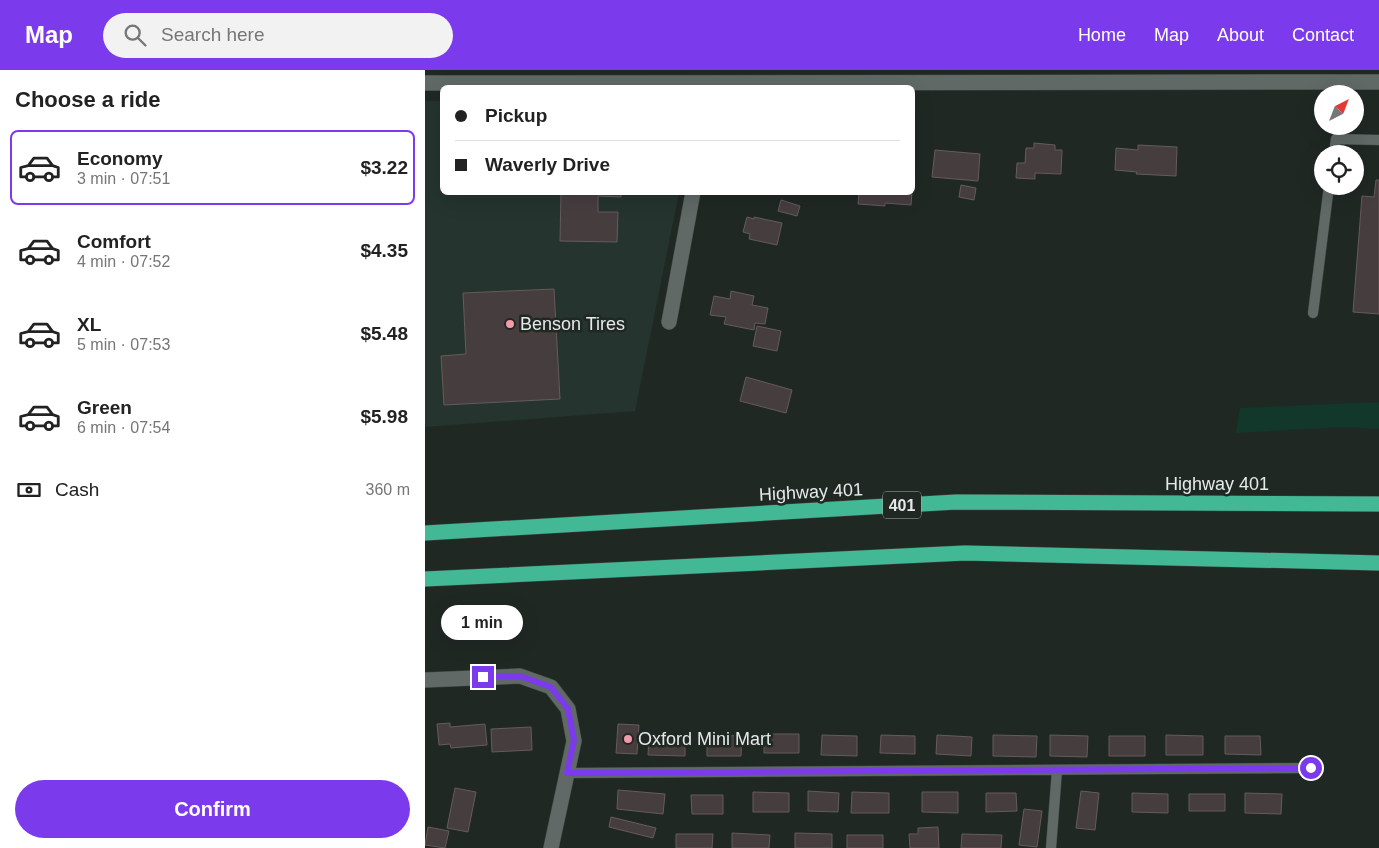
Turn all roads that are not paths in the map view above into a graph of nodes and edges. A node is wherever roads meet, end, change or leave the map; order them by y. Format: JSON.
{"nodes":[{"id":1,"x":714,"y":80,"type":"edge"},
{"id":2,"x":1379,"y":82,"type":"edge"},
{"id":3,"x":425,"y":83,"type":"edge"},
{"id":4,"x":599,"y":85,"type":"edge"},
{"id":5,"x":661,"y":85,"type":"edge"},
{"id":6,"x":1379,"y":140,"type":"edge"},
{"id":7,"x":1335,"y":145,"type":"edge"},
{"id":8,"x":692,"y":195,"type":"edge"},
{"id":9,"x":1328,"y":195,"type":"edge"},
{"id":10,"x":1313,"y":313,"type":"dead end"},
{"id":11,"x":669,"y":322,"type":"dead end"},
{"id":12,"x":1379,"y":504,"type":"edge"},
{"id":13,"x":425,"y":533,"type":"edge"},
{"id":14,"x":1379,"y":563,"type":"edge"},
{"id":15,"x":425,"y":579,"type":"edge"},
{"id":16,"x":425,"y":680,"type":"edge"},
{"id":17,"x":1311,"y":768,"type":"dead end"},
{"id":18,"x":1057,"y":770,"type":"junction"},
{"id":19,"x":567,"y":773,"type":"junction"},
{"id":20,"x":551,"y":848,"type":"edge"},
{"id":21,"x":1051,"y":848,"type":"edge"}],
"edges":[{"from":1,"to":2,"type":"street"},
{"from":1,"to":5,"type":"street"},
{"from":3,"to":4,"type":"street"},
{"from":4,"to":5,"type":"street"},
{"from":6,"to":7,"type":"lane"},
{"from":8,"to":11,"type":"street"},
{"from":9,"to":10,"type":"lane"},
{"from":12,"to":13,"type":"highway","name":"Highway 401","number":"401"},
{"from":14,"to":15,"type":"highway"},
{"from":16,"to":19,"type":"street"},
{"from":17,"to":18,"type":"lane"},
{"from":18,"to":19,"type":"lane"},
{"from":18,"to":21,"type":"lane"},
{"from":19,"to":20,"type":"street"}]}
